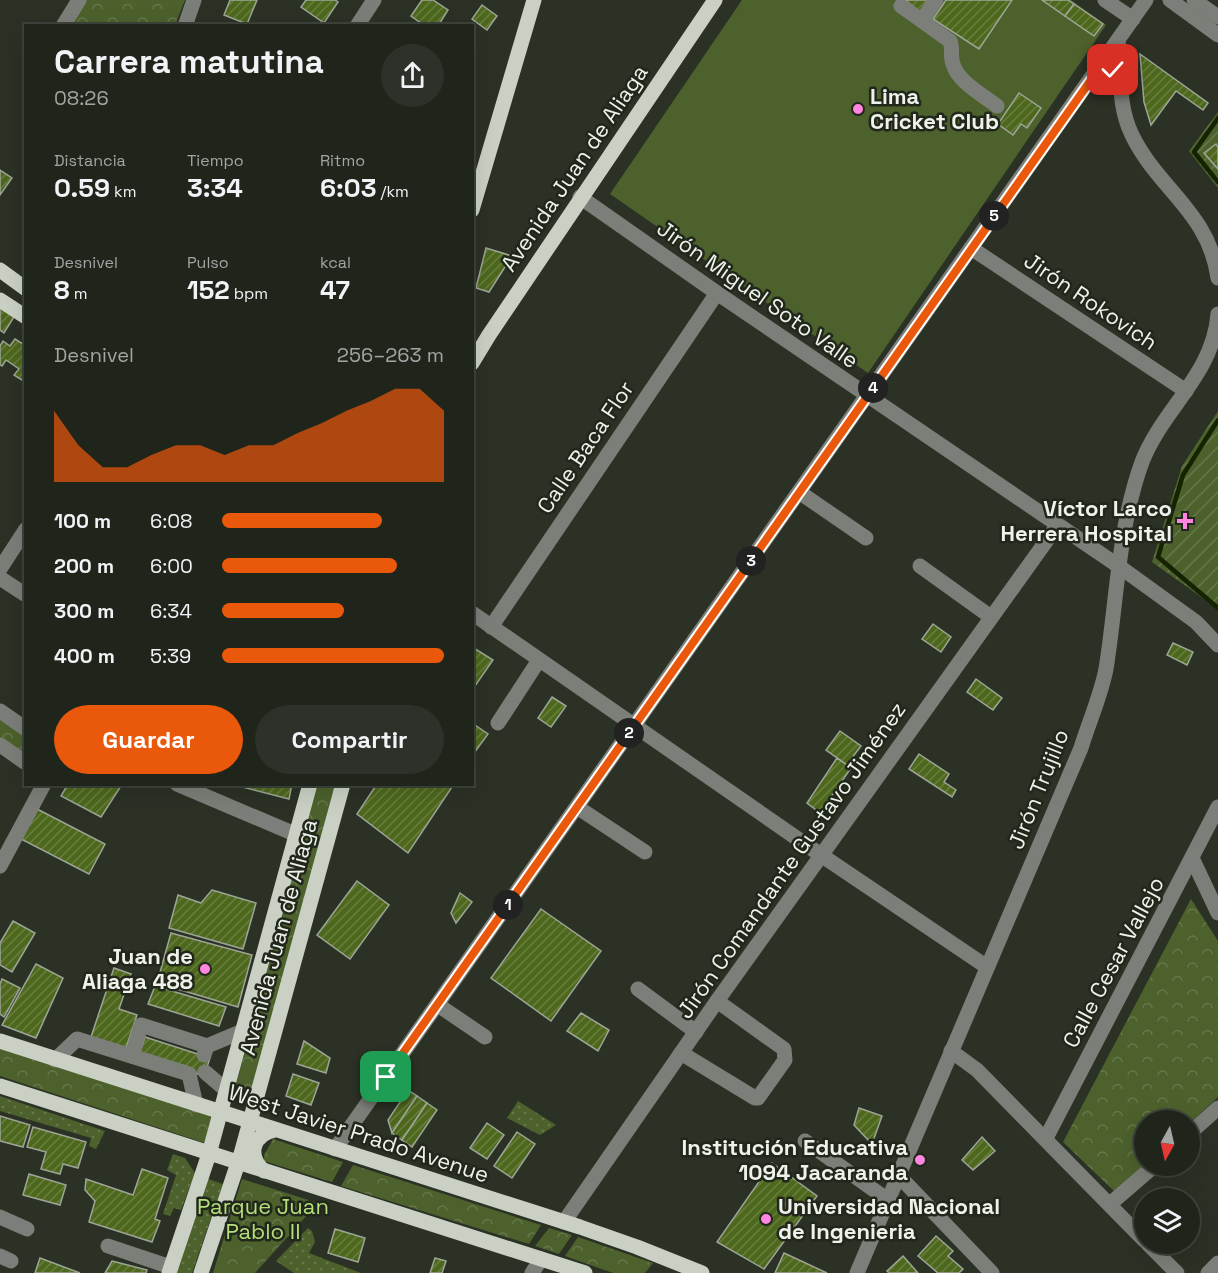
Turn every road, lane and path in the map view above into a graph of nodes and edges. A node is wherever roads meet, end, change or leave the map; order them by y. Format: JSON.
{"nodes":[{"id":1,"x":79,"y":0,"type":"edge"},
{"id":2,"x":194,"y":0,"type":"edge"},
{"id":3,"x":374,"y":0,"type":"edge"},
{"id":4,"x":534,"y":0,"type":"edge"},
{"id":5,"x":716,"y":0,"type":"edge"},
{"id":6,"x":936,"y":0,"type":"edge"},
{"id":7,"x":1105,"y":0,"type":"edge"},
{"id":8,"x":1146,"y":0,"type":"edge"},
{"id":9,"x":1170,"y":0,"type":"edge"},
{"id":10,"x":1194,"y":0,"type":"edge"},
{"id":11,"x":902,"y":6,"type":"dead end"},
{"id":12,"x":1218,"y":17,"type":"edge"},
{"id":13,"x":1133,"y":19,"type":"junction"},
{"id":14,"x":922,"y":20,"type":"junction"},
{"id":15,"x":64,"y":24,"type":"edge"},
{"id":16,"x":186,"y":24,"type":"edge"},
{"id":17,"x":358,"y":24,"type":"edge"},
{"id":18,"x":1218,"y":35,"type":"edge"},
{"id":19,"x":1118,"y":41,"type":"junction"},
{"id":20,"x":1098,"y":70,"type":"junction"},
{"id":21,"x":1119,"y":78,"type":"junction"},
{"id":22,"x":997,"y":106,"type":"dead end"},
{"id":23,"x":580,"y":197,"type":"junction"},
{"id":24,"x":474,"y":203,"type":"edge"},
{"id":25,"x":972,"y":248,"type":"junction"},
{"id":26,"x":0,"y":270,"type":"edge"},
{"id":27,"x":1218,"y":278,"type":"edge"},
{"id":28,"x":24,"y":287,"type":"edge"},
{"id":29,"x":717,"y":293,"type":"junction"},
{"id":30,"x":0,"y":300,"type":"edge"},
{"id":31,"x":1218,"y":314,"type":"edge"},
{"id":32,"x":24,"y":316,"type":"edge"},
{"id":33,"x":489,"y":334,"type":"junction"},
{"id":34,"x":474,"y":339,"type":"edge"},
{"id":35,"x":474,"y":360,"type":"edge"},
{"id":36,"x":1186,"y":391,"type":"junction"},
{"id":37,"x":867,"y":396,"type":"junction"},
{"id":38,"x":799,"y":492,"type":"junction"},
{"id":39,"x":1057,"y":526,"type":"junction"},
{"id":40,"x":24,"y":532,"type":"edge"},
{"id":41,"x":866,"y":538,"type":"dead end"},
{"id":42,"x":920,"y":566,"type":"dead end"},
{"id":43,"x":1120,"y":567,"type":"junction"},
{"id":44,"x":0,"y":569,"type":"edge"},
{"id":45,"x":0,"y":578,"type":"edge"},
{"id":46,"x":24,"y":595,"type":"edge"},
{"id":47,"x":474,"y":614,"type":"edge"},
{"id":48,"x":991,"y":617,"type":"junction"},
{"id":49,"x":491,"y":627,"type":"junction"},
{"id":50,"x":1218,"y":645,"type":"edge"},
{"id":51,"x":539,"y":660,"type":"junction"},
{"id":52,"x":0,"y":711,"type":"edge"},
{"id":53,"x":498,"y":723,"type":"dead end"},
{"id":54,"x":634,"y":726,"type":"junction"},
{"id":55,"x":24,"y":728,"type":"edge"},
{"id":56,"x":0,"y":745,"type":"edge"},
{"id":57,"x":24,"y":762,"type":"edge"},
{"id":58,"x":43,"y":786,"type":"edge"},
{"id":59,"x":182,"y":786,"type":"edge"},
{"id":60,"x":309,"y":786,"type":"edge"},
{"id":61,"x":343,"y":786,"type":"edge"},
{"id":62,"x":577,"y":807,"type":"junction"},
{"id":63,"x":1218,"y":807,"type":"edge"},
{"id":64,"x":297,"y":835,"type":"junction"},
{"id":65,"x":645,"y":852,"type":"dead end"},
{"id":66,"x":821,"y":855,"type":"junction"},
{"id":67,"x":1192,"y":858,"type":"junction"},
{"id":68,"x":0,"y":866,"type":"edge"},
{"id":69,"x":1218,"y":913,"type":"edge"},
{"id":70,"x":987,"y":967,"type":"junction"},
{"id":71,"x":638,"y":990,"type":"dead end"},
{"id":72,"x":717,"y":1001,"type":"junction"},
{"id":73,"x":438,"y":1005,"type":"junction"},
{"id":74,"x":243,"y":1031,"type":"junction"},
{"id":75,"x":696,"y":1032,"type":"junction"},
{"id":76,"x":485,"y":1037,"type":"dead end"},
{"id":77,"x":0,"y":1041,"type":"edge"},
{"id":78,"x":951,"y":1051,"type":"junction"},
{"id":79,"x":681,"y":1053,"type":"junction"},
{"id":80,"x":132,"y":1056,"type":"junction"},
{"id":81,"x":55,"y":1060,"type":"junction"},
{"id":82,"x":196,"y":1073,"type":"junction"},
{"id":83,"x":0,"y":1086,"type":"edge"},
{"id":84,"x":226,"y":1090,"type":"junction"},
{"id":85,"x":196,"y":1105,"type":"junction"},
{"id":86,"x":1218,"y":1108,"type":"edge"},
{"id":87,"x":220,"y":1113,"type":"junction"},
{"id":88,"x":250,"y":1122,"type":"junction"},
{"id":89,"x":1200,"y":1124,"type":"edge"},
{"id":90,"x":275,"y":1130,"type":"junction"},
{"id":91,"x":1046,"y":1138,"type":"junction"},
{"id":92,"x":805,"y":1141,"type":"dead end"},
{"id":93,"x":335,"y":1149,"type":"junction"},
{"id":94,"x":209,"y":1154,"type":"junction"},
{"id":95,"x":238,"y":1163,"type":"junction"},
{"id":96,"x":264,"y":1172,"type":"junction"},
{"id":97,"x":898,"y":1175,"type":"junction"},
{"id":98,"x":1142,"y":1176,"type":"edge"},
{"id":99,"x":888,"y":1200,"type":"junction"},
{"id":100,"x":1110,"y":1204,"type":"junction"},
{"id":101,"x":0,"y":1217,"type":"edge"},
{"id":102,"x":564,"y":1222,"type":"junction"},
{"id":103,"x":27,"y":1229,"type":"dead end"},
{"id":104,"x":1134,"y":1229,"type":"edge"},
{"id":105,"x":108,"y":1246,"type":"dead end"},
{"id":106,"x":1158,"y":1254,"type":"edge"},
{"id":107,"x":541,"y":1259,"type":"junction"},
{"id":108,"x":1218,"y":1263,"type":"edge"},
{"id":109,"x":170,"y":1270,"type":"edge"},
{"id":110,"x":201,"y":1273,"type":"edge"},
{"id":111,"x":532,"y":1273,"type":"edge"},
{"id":112,"x":585,"y":1273,"type":"edge"},
{"id":113,"x":702,"y":1273,"type":"edge"},
{"id":114,"x":856,"y":1273,"type":"edge"},
{"id":115,"x":992,"y":1273,"type":"edge"},
{"id":116,"x":1177,"y":1273,"type":"edge"},
{"id":117,"x":1208,"y":1273,"type":"edge"}],
"edges":[{"from":1,"to":15,"type":"street"},
{"from":2,"to":16,"type":"street"},
{"from":3,"to":17,"type":"street"},
{"from":4,"to":24,"type":"main road"},
{"from":5,"to":23,"type":"main road","name":"Avenida Juan de Aliaga"},
{"from":6,"to":14,"type":"street"},
{"from":7,"to":13,"type":"street"},
{"from":8,"to":13,"type":"street"},
{"from":9,"to":18,"type":"street"},
{"from":10,"to":12,"type":"street"},
{"from":11,"to":14,"type":"street"},
{"from":13,"to":19,"type":"street"},
{"from":14,"to":22,"type":"street"},
{"from":19,"to":20,"type":"street"},
{"from":19,"to":21,"type":"street"},
{"from":20,"to":21,"type":"street"},
{"from":20,"to":25,"type":"street"},
{"from":21,"to":27,"type":"street"},
{"from":23,"to":29,"type":"street","name":"Jirón Miguel Soto Valle"},
{"from":23,"to":33,"type":"main road","name":"Avenida Juan de Aliaga"},
{"from":25,"to":36,"type":"street","name":"Jirón Rokovich"},
{"from":25,"to":37,"type":"street"},
{"from":26,"to":28,"type":"main road"},
{"from":29,"to":37,"type":"street","name":"Jirón Miguel Soto Valle"},
{"from":29,"to":49,"type":"street","name":"Calle Baca Flor"},
{"from":30,"to":32,"type":"main road"},
{"from":31,"to":36,"type":"street","name":"Jirón Trujillo"},
{"from":33,"to":34,"type":"main road"},
{"from":33,"to":35,"type":"main road","name":"Avenida Juan de Aliaga"},
{"from":36,"to":43,"type":"street","name":"Jirón Trujillo"},
{"from":37,"to":38,"type":"street"},
{"from":37,"to":39,"type":"street","name":"Jirón Miguel Soto Valle"},
{"from":38,"to":41,"type":"street"},
{"from":38,"to":54,"type":"street"},
{"from":39,"to":43,"type":"street","name":"Jirón Miguel Soto Valle"},
{"from":39,"to":48,"type":"street","name":"Jirón Comandante Gustavo Jiménez"},
{"from":40,"to":44,"type":"street"},
{"from":42,"to":48,"type":"street"},
{"from":43,"to":50,"type":"street","name":"Jirón Miguel Soto Valle"},
{"from":43,"to":70,"type":"street","name":"Jirón Trujillo"},
{"from":45,"to":46,"type":"street"},
{"from":47,"to":49,"type":"street"},
{"from":48,"to":66,"type":"street","name":"Jirón Comandante Gustavo Jiménez"},
{"from":49,"to":51,"type":"street"},
{"from":51,"to":53,"type":"street"},
{"from":51,"to":54,"type":"street"},
{"from":52,"to":55,"type":"street"},
{"from":54,"to":62,"type":"street"},
{"from":54,"to":66,"type":"street"},
{"from":56,"to":57,"type":"street"},
{"from":58,"to":68,"type":"street"},
{"from":59,"to":64,"type":"street"},
{"from":60,"to":64,"type":"main road","name":"Avenida Juan de Aliaga"},
{"from":61,"to":88,"type":"main road","name":"Avenida Juan de Aliaga"},
{"from":62,"to":65,"type":"street"},
{"from":62,"to":73,"type":"street"},
{"from":63,"to":67,"type":"street","name":"Calle Cesar Vallejo"},
{"from":64,"to":74,"type":"main road","name":"Avenida Juan de Aliaga"},
{"from":66,"to":70,"type":"street"},
{"from":66,"to":72,"type":"street","name":"Jirón Comandante Gustavo Jiménez"},
{"from":67,"to":69,"type":"street"},
{"from":67,"to":91,"type":"street","name":"Calle Cesar Vallejo"},
{"from":70,"to":78,"type":"street","name":"Jirón Trujillo"},
{"from":71,"to":75,"type":"street"},
{"from":72,"to":75,"type":"street","name":"Jirón Comandante Gustavo Jiménez"},
{"from":72,"to":79,"type":"street"},
{"from":73,"to":76,"type":"street"},
{"from":73,"to":93,"type":"street"},
{"from":74,"to":80,"type":"street"},
{"from":74,"to":84,"type":"main road","name":"Avenida Juan de Aliaga"},
{"from":75,"to":79,"type":"street","name":"Jirón Comandante Gustavo Jiménez"},
{"from":77,"to":81,"type":"main road","name":"West Javier Prado Avenue"},
{"from":78,"to":91,"type":"street"},
{"from":78,"to":97,"type":"street","name":"Jirón Trujillo"},
{"from":79,"to":102,"type":"street","name":"Jirón Comandante Gustavo Jiménez"},
{"from":80,"to":81,"type":"street"},
{"from":80,"to":82,"type":"street"},
{"from":81,"to":85,"type":"main road","name":"West Javier Prado Avenue"},
{"from":82,"to":84,"type":"street"},
{"from":82,"to":85,"type":"street"},
{"from":83,"to":94,"type":"main road"},
{"from":84,"to":87,"type":"main road","name":"Avenida Juan de Aliaga"},
{"from":85,"to":87,"type":"main road","name":"West Javier Prado Avenue"},
{"from":86,"to":89,"type":"street"},
{"from":87,"to":88,"type":"main road","name":"West Javier Prado Avenue"},
{"from":87,"to":94,"type":"main road","name":"Avenida Juan de Aliaga"},
{"from":88,"to":90,"type":"main road","name":"West Javier Prado Avenue"},
{"from":88,"to":95,"type":"main road","name":"Avenida Juan de Aliaga"},
{"from":90,"to":93,"type":"main road","name":"West Javier Prado Avenue"},
{"from":90,"to":96,"type":"main road"},
{"from":91,"to":100,"type":"street"},
{"from":92,"to":99,"type":"street"},
{"from":93,"to":102,"type":"main road","name":"West Javier Prado Avenue"},
{"from":94,"to":95,"type":"main road"},
{"from":94,"to":109,"type":"main road","name":"Avenida Juan de Aliaga"},
{"from":95,"to":96,"type":"main road"},
{"from":95,"to":110,"type":"main road","name":"Avenida Juan de Aliaga"},
{"from":96,"to":107,"type":"main road"},
{"from":97,"to":99,"type":"street","name":"Jirón Trujillo"},
{"from":97,"to":115,"type":"street"},
{"from":98,"to":100,"type":"street"},
{"from":99,"to":114,"type":"street","name":"Jirón Trujillo"},
{"from":100,"to":104,"type":"street"},
{"from":101,"to":103,"type":"street"},
{"from":102,"to":113,"type":"main road","name":"West Javier Prado Avenue"},
{"from":105,"to":109,"type":"street"},
{"from":106,"to":116,"type":"street"},
{"from":107,"to":111,"type":"street"},
{"from":107,"to":112,"type":"main road"},
{"from":108,"to":117,"type":"street"}]}
